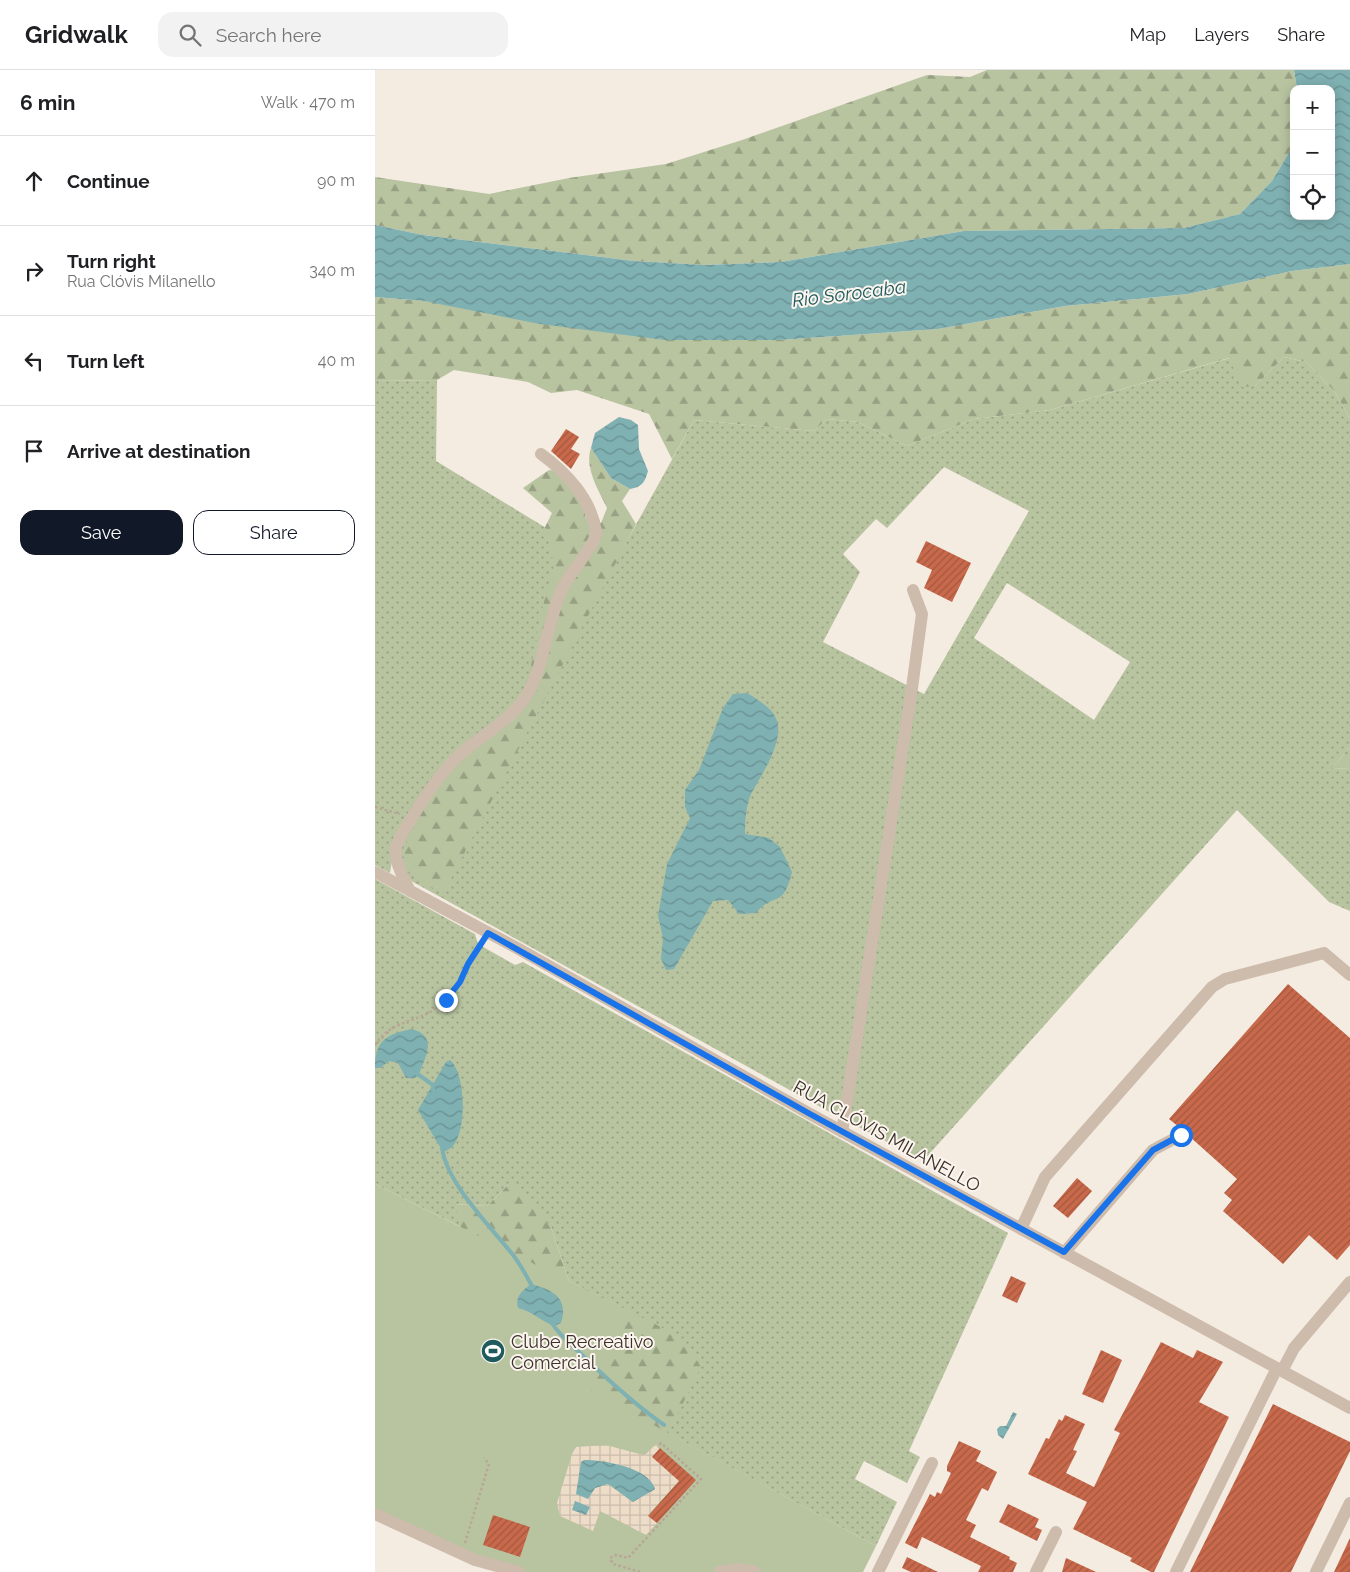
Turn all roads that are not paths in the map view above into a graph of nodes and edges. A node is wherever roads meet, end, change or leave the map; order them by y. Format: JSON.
{"nodes":[{"id":1,"x":541,"y":454,"type":"dead end"},
{"id":2,"x":913,"y":590,"type":"dead end"},
{"id":3,"x":375,"y":872,"type":"edge"},
{"id":4,"x":410,"y":891,"type":"junction"},
{"id":5,"x":1350,"y":975,"type":"edge"},
{"id":6,"x":842,"y":1132,"type":"junction"},
{"id":7,"x":1181,"y":1135,"type":"dead end"},
{"id":8,"x":1021,"y":1229,"type":"junction"},
{"id":9,"x":1064,"y":1252,"type":"junction"},
{"id":10,"x":1350,"y":1282,"type":"edge"},
{"id":11,"x":1279,"y":1370,"type":"junction"},
{"id":12,"x":1350,"y":1408,"type":"edge"},
{"id":13,"x":932,"y":1463,"type":"dead end"},
{"id":14,"x":1350,"y":1502,"type":"edge"},
{"id":15,"x":375,"y":1514,"type":"edge"},
{"id":16,"x":1056,"y":1532,"type":"dead end"},
{"id":17,"x":519,"y":1572,"type":"edge"},
{"id":18,"x":719,"y":1572,"type":"edge"},
{"id":19,"x":755,"y":1572,"type":"edge"},
{"id":20,"x":878,"y":1572,"type":"edge"},
{"id":21,"x":1036,"y":1572,"type":"edge"},
{"id":22,"x":1176,"y":1572,"type":"edge"},
{"id":23,"x":1316,"y":1572,"type":"edge"}],
"edges":[{"from":1,"to":4,"type":"street"},
{"from":2,"to":6,"type":"street"},
{"from":3,"to":4,"type":"street","name":"RUA CLÓVIS MILANELLO"},
{"from":4,"to":6,"type":"street","name":"RUA CLÓVIS MILANELLO"},
{"from":5,"to":8,"type":"street"},
{"from":6,"to":8,"type":"street","name":"RUA CLÓVIS MILANELLO"},
{"from":7,"to":9,"type":"street"},
{"from":8,"to":9,"type":"street","name":"RUA CLÓVIS MILANELLO"},
{"from":9,"to":11,"type":"street","name":"RUA CLÓVIS MILANELLO"},
{"from":10,"to":11,"type":"street"},
{"from":11,"to":12,"type":"street","name":"RUA CLÓVIS MILANELLO"},
{"from":11,"to":22,"type":"street"},
{"from":13,"to":20,"type":"street"},
{"from":14,"to":23,"type":"street"},
{"from":15,"to":17,"type":"street"},
{"from":16,"to":21,"type":"street"},
{"from":18,"to":19,"type":"street"}]}
